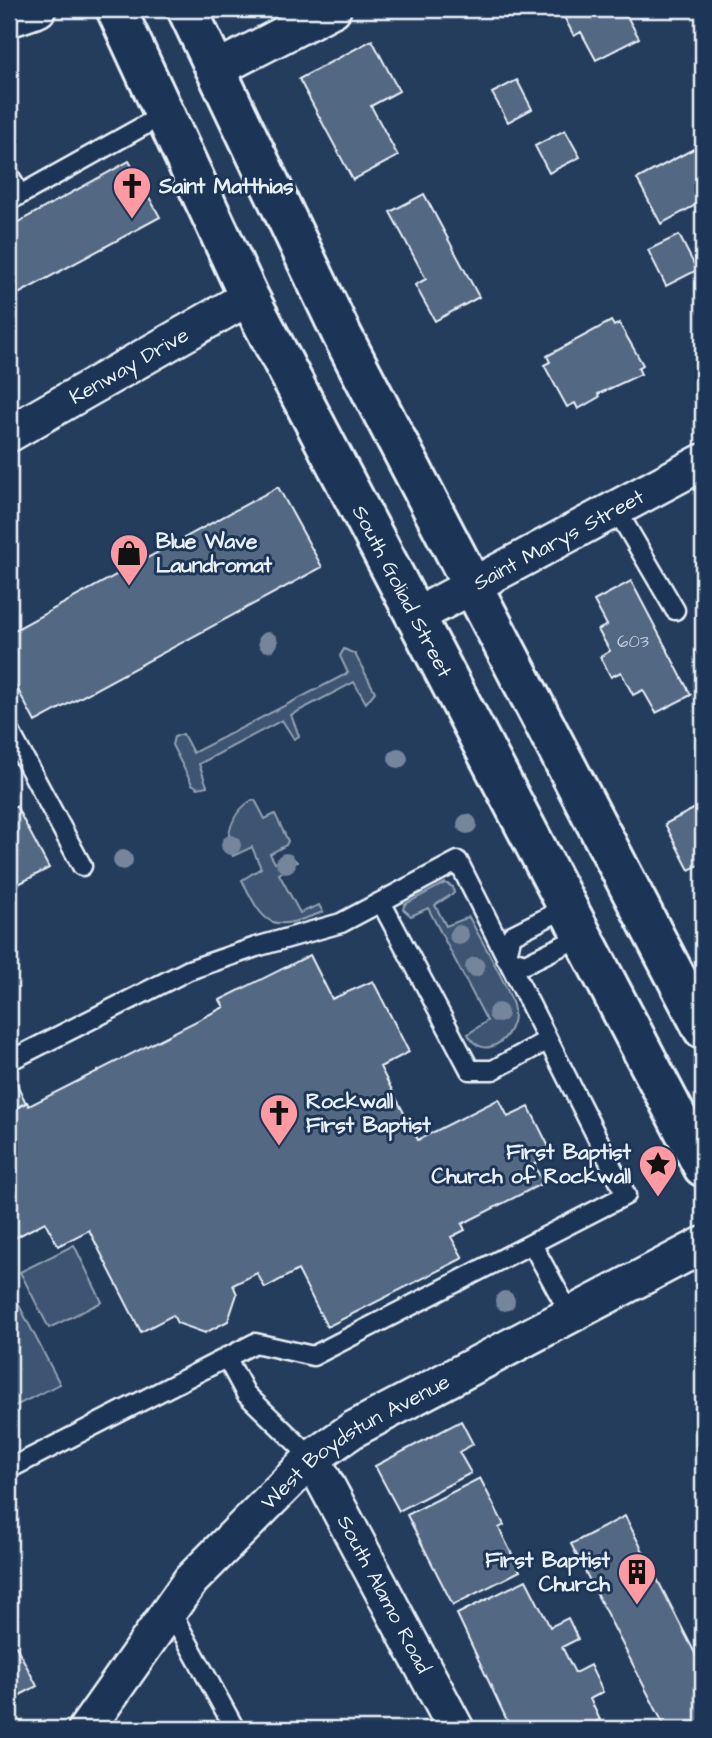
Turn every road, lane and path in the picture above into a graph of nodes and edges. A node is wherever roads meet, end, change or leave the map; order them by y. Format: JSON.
{"nodes":[{"id":1,"x":38,"y":9,"type":"edge"},
{"id":2,"x":116,"y":9,"type":"edge"},
{"id":3,"x":187,"y":9,"type":"edge"},
{"id":4,"x":333,"y":9,"type":"edge"},
{"id":5,"x":9,"y":19,"type":"edge"},
{"id":6,"x":215,"y":70,"type":"junction"},
{"id":7,"x":163,"y":115,"type":"junction"},
{"id":8,"x":9,"y":174,"type":"edge"},
{"id":9,"x":14,"y":198,"type":"edge"},
{"id":10,"x":249,"y":297,"type":"junction"},
{"id":11,"x":9,"y":433,"type":"edge"},
{"id":12,"x":703,"y":462,"type":"edge"},
{"id":13,"x":616,"y":509,"type":"junction"},
{"id":14,"x":472,"y":587,"type":"junction"},
{"id":15,"x":675,"y":610,"type":"dead end"},
{"id":16,"x":414,"y":617,"type":"junction"},
{"id":17,"x":9,"y":730,"type":"edge"},
{"id":18,"x":82,"y":866,"type":"dead end"},
{"id":19,"x":381,"y":902,"type":"junction"},
{"id":20,"x":574,"y":922,"type":"junction"},
{"id":21,"x":506,"y":958,"type":"junction"},
{"id":22,"x":703,"y":1030,"type":"edge"},
{"id":23,"x":548,"y":1040,"type":"junction"},
{"id":24,"x":9,"y":1060,"type":"edge"},
{"id":25,"x":703,"y":1167,"type":"edge"},
{"id":26,"x":532,"y":1244,"type":"junction"},
{"id":27,"x":703,"y":1245,"type":"edge"},
{"id":28,"x":570,"y":1314,"type":"junction"},
{"id":29,"x":226,"y":1357,"type":"junction"},
{"id":30,"x":312,"y":1458,"type":"junction"},
{"id":31,"x":9,"y":1469,"type":"edge"},
{"id":32,"x":170,"y":1610,"type":"junction"},
{"id":33,"x":86,"y":1729,"type":"edge"},
{"id":34,"x":235,"y":1729,"type":"edge"},
{"id":35,"x":456,"y":1729,"type":"edge"}],
"edges":[{"from":1,"to":5,"type":"street"},
{"from":2,"to":7,"type":"main road","name":"South Goliad Street"},
{"from":3,"to":6,"type":"main road"},
{"from":4,"to":6,"type":"street"},
{"from":6,"to":14,"type":"main road"},
{"from":7,"to":9,"type":"lane"},
{"from":7,"to":10,"type":"main road","name":"South Goliad Street"},
{"from":8,"to":9,"type":"lane"},
{"from":10,"to":11,"type":"street","name":"Kenway Drive"},
{"from":10,"to":16,"type":"main road","name":"South Goliad Street"},
{"from":12,"to":13,"type":"street","name":"Saint Marys Street"},
{"from":13,"to":14,"type":"street","name":"Saint Marys Street"},
{"from":13,"to":15,"type":"lane"},
{"from":14,"to":16,"type":"street","name":"Saint Marys Street"},
{"from":14,"to":22,"type":"main road"},
{"from":16,"to":20,"type":"main road","name":"South Goliad Street"},
{"from":17,"to":18,"type":"lane"},
{"from":19,"to":21,"type":"lane"},
{"from":19,"to":23,"type":"lane"},
{"from":19,"to":24,"type":"lane"},
{"from":20,"to":21,"type":"lane"},
{"from":20,"to":21,"type":"lane"},
{"from":20,"to":25,"type":"main road","name":"South Goliad Street"},
{"from":21,"to":23,"type":"lane"},
{"from":23,"to":26,"type":"lane"},
{"from":26,"to":28,"type":"lane"},
{"from":26,"to":29,"type":"lane"},
{"from":27,"to":28,"type":"street","name":"West Boydstun Avenue"},
{"from":28,"to":30,"type":"street","name":"West Boydstun Avenue"},
{"from":29,"to":30,"type":"lane"},
{"from":29,"to":31,"type":"lane"},
{"from":30,"to":32,"type":"street","name":"West Boydstun Avenue"},
{"from":30,"to":35,"type":"street","name":"South Alamo Road"},
{"from":32,"to":33,"type":"street","name":"West Boydstun Avenue"},
{"from":32,"to":34,"type":"lane"}]}
